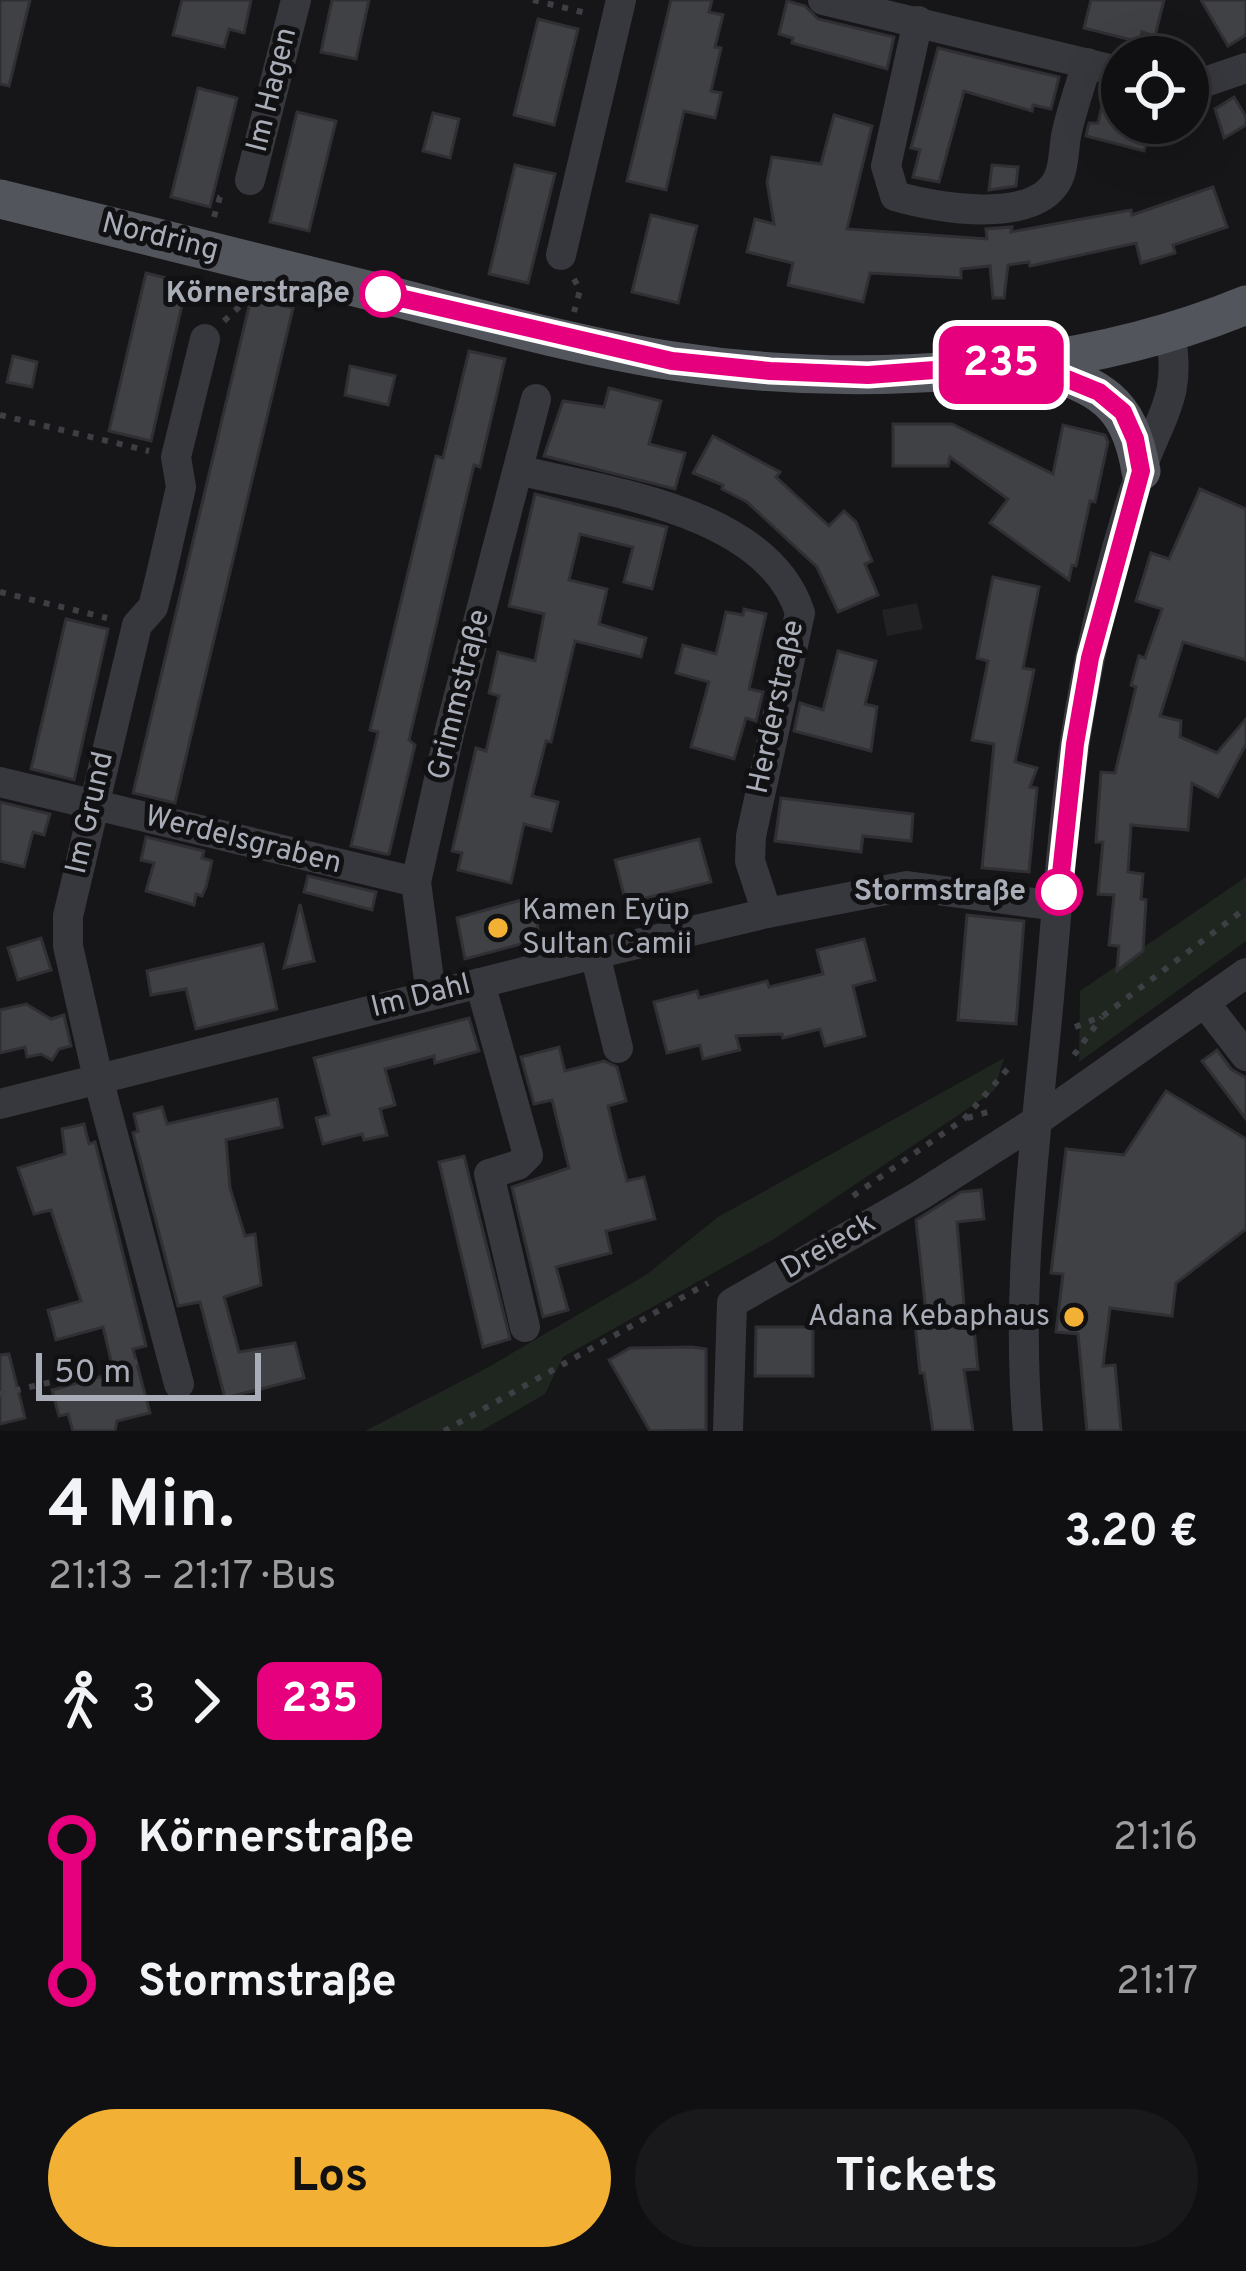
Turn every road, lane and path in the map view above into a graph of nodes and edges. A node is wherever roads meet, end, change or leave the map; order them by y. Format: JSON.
{"nodes":[{"id":1,"x":296,"y":0,"type":"edge"},
{"id":2,"x":533,"y":0,"type":"edge"},
{"id":3,"x":823,"y":0,"type":"edge"},
{"id":4,"x":619,"y":10,"type":"edge"},
{"id":5,"x":917,"y":21,"type":"junction"},
{"id":6,"x":1087,"y":63,"type":"junction"},
{"id":7,"x":1101,"y":67,"type":"edge"},
{"id":8,"x":1246,"y":68,"type":"edge"},
{"id":9,"x":1209,"y":81,"type":"edge"},
{"id":10,"x":250,"y":180,"type":"joint"},
{"id":11,"x":0,"y":199,"type":"edge"},
{"id":12,"x":206,"y":250,"type":"junction"},
{"id":13,"x":561,"y":255,"type":"joint"},
{"id":14,"x":251,"y":261,"type":"junction"},
{"id":15,"x":1246,"y":305,"type":"edge"},
{"id":16,"x":1170,"y":334,"type":"junction"},
{"id":17,"x":205,"y":339,"type":"joint"},
{"id":18,"x":568,"y":339,"type":"junction"},
{"id":19,"x":1028,"y":363,"type":"junction"},
{"id":20,"x":536,"y":399,"type":"dead end"},
{"id":21,"x":0,"y":415,"type":"edge"},
{"id":22,"x":176,"y":457,"type":"junction"},
{"id":23,"x":518,"y":470,"type":"junction"},
{"id":24,"x":1141,"y":471,"type":"junction"},
{"id":25,"x":0,"y":592,"type":"edge"},
{"id":26,"x":137,"y":625,"type":"junction"},
{"id":27,"x":0,"y":782,"type":"edge"},
{"id":28,"x":92,"y":805,"type":"junction"},
{"id":29,"x":416,"y":882,"type":"junction"},
{"id":30,"x":1057,"y":906,"type":"junction"},
{"id":31,"x":1246,"y":908,"type":"edge"},
{"id":32,"x":767,"y":913,"type":"junction"},
{"id":33,"x":596,"y":953,"type":"junction"},
{"id":34,"x":1246,"y":973,"type":"edge"},
{"id":35,"x":480,"y":982,"type":"junction"},
{"id":36,"x":431,"y":995,"type":"junction"},
{"id":37,"x":1204,"y":1002,"type":"junction"},
{"id":38,"x":1102,"y":1016,"type":"dead end"},
{"id":39,"x":618,"y":1048,"type":"dead end"},
{"id":40,"x":1246,"y":1056,"type":"edge"},
{"id":41,"x":98,"y":1078,"type":"junction"},
{"id":42,"x":0,"y":1104,"type":"edge"},
{"id":43,"x":964,"y":1119,"type":"dead end"},
{"id":44,"x":1035,"y":1122,"type":"junction"},
{"id":45,"x":838,"y":1206,"type":"dead end"},
{"id":46,"x":711,"y":1282,"type":"dead end"},
{"id":47,"x":525,"y":1327,"type":"dead end"},
{"id":48,"x":175,"y":1369,"type":"joint"},
{"id":49,"x":0,"y":1394,"type":"edge"},
{"id":50,"x":444,"y":1431,"type":"edge"},
{"id":51,"x":728,"y":1431,"type":"edge"},
{"id":52,"x":1028,"y":1431,"type":"edge"}],
"edges":[{"from":1,"to":10,"type":"street","name":"Im Hagen"},
{"from":2,"to":4,"type":"path"},
{"from":3,"to":5,"type":"street"},
{"from":4,"to":13,"type":"street"},
{"from":5,"to":6,"type":"street"},
{"from":5,"to":6,"type":"street"},
{"from":6,"to":7,"type":"street"},
{"from":8,"to":9,"type":"street"},
{"from":10,"to":12,"type":"path"},
{"from":11,"to":12,"type":"main road","name":"Nordring"},
{"from":12,"to":14,"type":"main road","name":"Nordring"},
{"from":13,"to":18,"type":"path"},
{"from":14,"to":17,"type":"path"},
{"from":14,"to":18,"type":"main road","name":"Nordring"},
{"from":15,"to":16,"type":"main road","name":"Nordring"},
{"from":16,"to":19,"type":"main road","name":"Nordring"},
{"from":16,"to":24,"type":"street"},
{"from":17,"to":22,"type":"street","name":"Im Grund"},
{"from":18,"to":19,"type":"main road","name":"Nordring"},
{"from":19,"to":24,"type":"main road"},
{"from":20,"to":23,"type":"street","name":"Grimmstraße"},
{"from":21,"to":22,"type":"path"},
{"from":22,"to":26,"type":"street","name":"Im Grund"},
{"from":23,"to":29,"type":"street","name":"Grimmstraße"},
{"from":23,"to":32,"type":"street","name":"Herderstraße"},
{"from":24,"to":30,"type":"street"},
{"from":25,"to":26,"type":"path"},
{"from":26,"to":28,"type":"street","name":"Im Grund"},
{"from":27,"to":28,"type":"street","name":"Werdelsgraben"},
{"from":28,"to":29,"type":"street","name":"Werdelsgraben"},
{"from":28,"to":41,"type":"street","name":"Im Grund"},
{"from":29,"to":36,"type":"street","name":"Grimmstraße"},
{"from":30,"to":32,"type":"street","name":"Im Dahl"},
{"from":30,"to":44,"type":"street"},
{"from":31,"to":38,"type":"path"},
{"from":32,"to":33,"type":"street","name":"Im Dahl"},
{"from":33,"to":35,"type":"street","name":"Im Dahl"},
{"from":33,"to":39,"type":"street"},
{"from":34,"to":37,"type":"street"},
{"from":35,"to":36,"type":"street","name":"Im Dahl"},
{"from":35,"to":47,"type":"street"},
{"from":36,"to":41,"type":"street","name":"Im Dahl"},
{"from":37,"to":40,"type":"street"},
{"from":37,"to":44,"type":"street"},
{"from":41,"to":42,"type":"street","name":"Im Dahl"},
{"from":41,"to":48,"type":"street","name":"Im Grund"},
{"from":43,"to":45,"type":"path"},
{"from":44,"to":51,"type":"street","name":"Dreieck"},
{"from":44,"to":52,"type":"street"},
{"from":46,"to":50,"type":"path"},
{"from":48,"to":49,"type":"path"}]}
